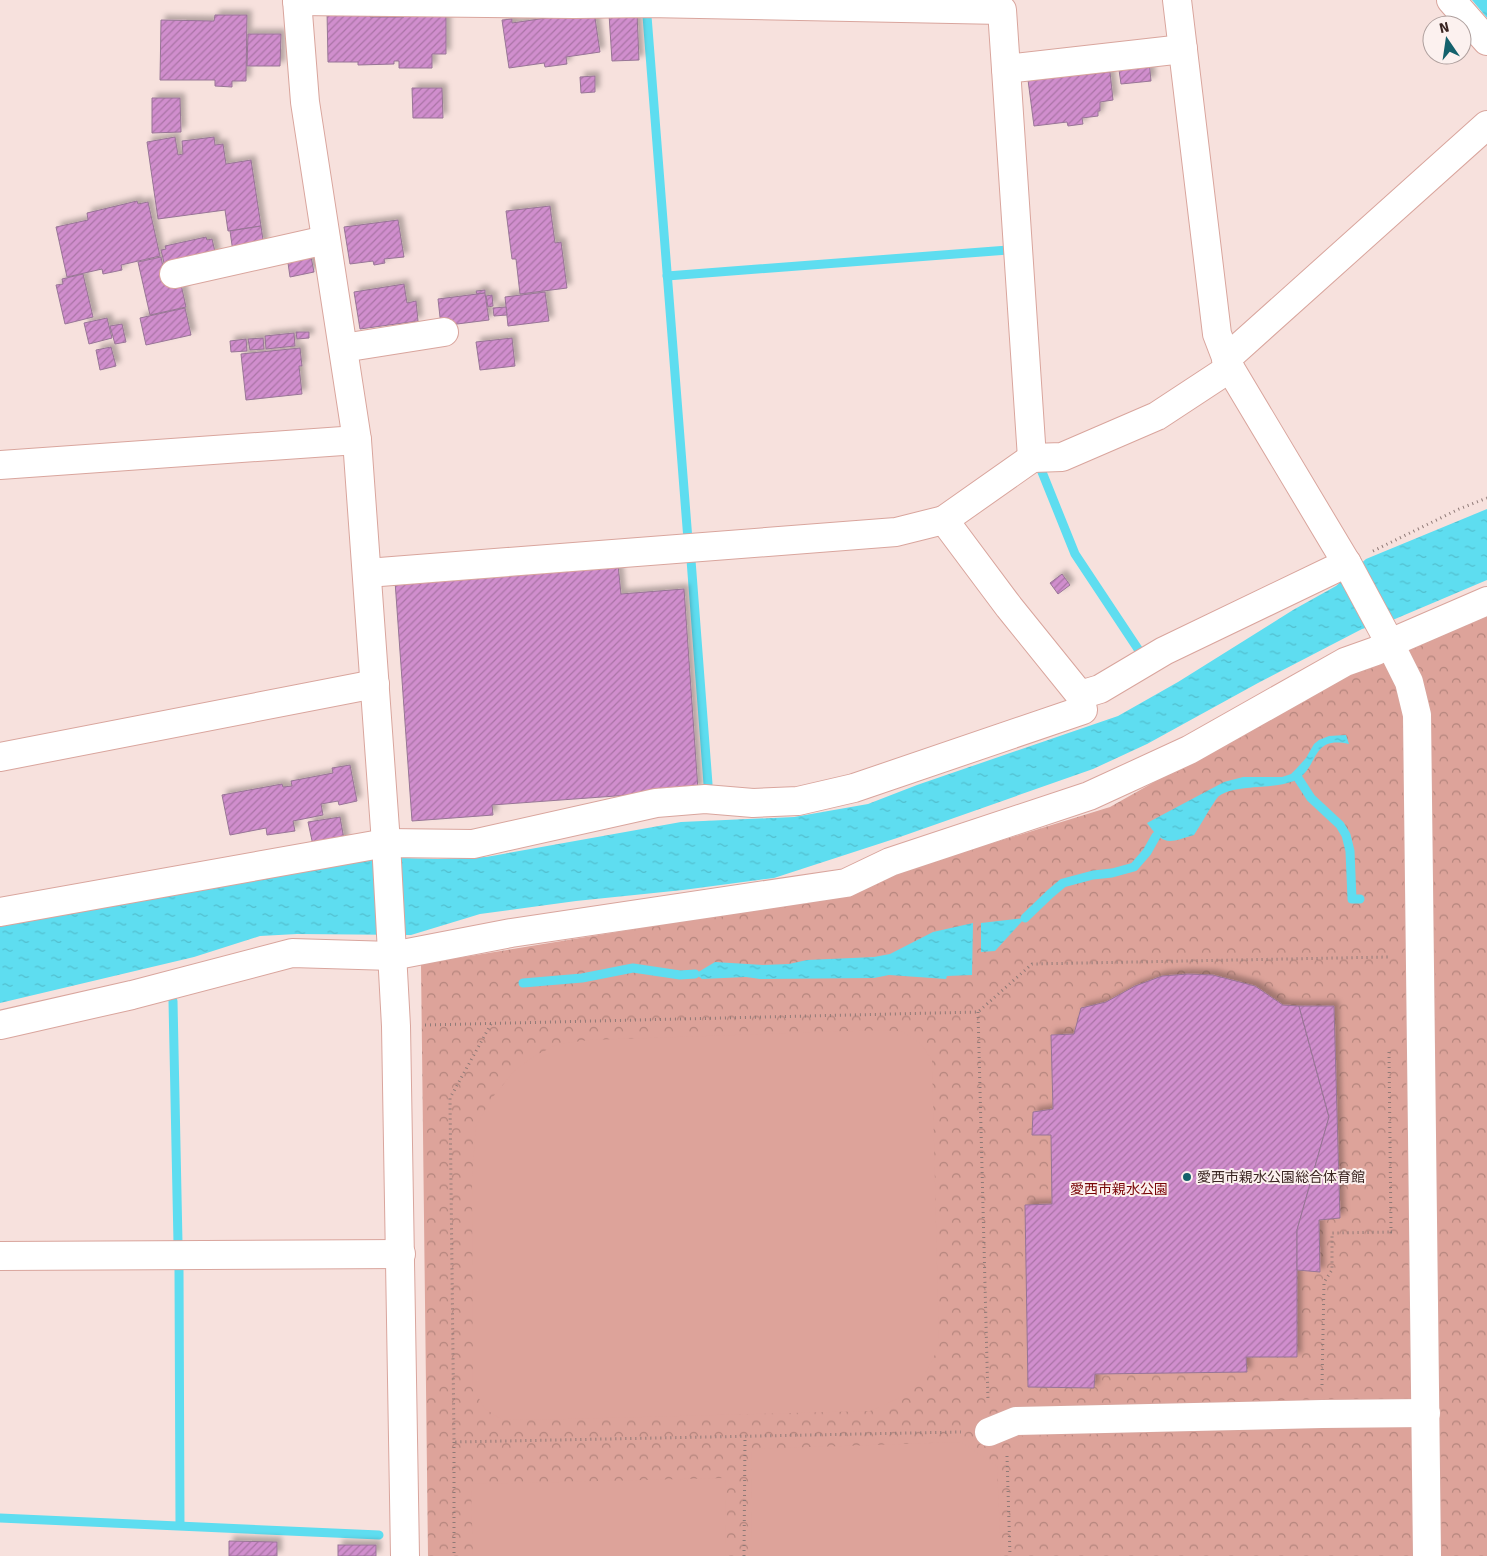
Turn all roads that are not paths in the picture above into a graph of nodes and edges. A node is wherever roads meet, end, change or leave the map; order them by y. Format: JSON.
{"nodes":[{"id":1,"x":1177,"y":0,"type":"edge"},
{"id":2,"x":1451,"y":0,"type":"edge"},
{"id":3,"x":297,"y":1,"type":"edge"},
{"id":4,"x":1487,"y":42,"type":"edge"},
{"id":5,"x":1183,"y":49,"type":"junction"},
{"id":6,"x":1006,"y":69,"type":"junction"},
{"id":7,"x":1487,"y":125,"type":"edge"},
{"id":8,"x":326,"y":240,"type":"junction"},
{"id":9,"x":174,"y":274,"type":"dead end"},
{"id":10,"x":444,"y":332,"type":"dead end"},
{"id":11,"x":343,"y":348,"type":"junction"},
{"id":12,"x":1228,"y":364,"type":"junction"},
{"id":13,"x":357,"y":440,"type":"junction"},
{"id":14,"x":1032,"y":458,"type":"junction"},
{"id":15,"x":0,"y":465,"type":"edge"},
{"id":16,"x":944,"y":520,"type":"junction"},
{"id":17,"x":1348,"y":565,"type":"junction"},
{"id":18,"x":367,"y":573,"type":"junction"},
{"id":19,"x":1487,"y":601,"type":"edge"},
{"id":20,"x":1388,"y":638,"type":"junction"},
{"id":21,"x":375,"y":684,"type":"junction"},
{"id":22,"x":1080,"y":695,"type":"junction"},
{"id":23,"x":0,"y":758,"type":"edge"},
{"id":24,"x":386,"y":846,"type":"junction"},
{"id":25,"x":0,"y":912,"type":"edge"},
{"id":26,"x":392,"y":952,"type":"junction"},
{"id":27,"x":0,"y":1025,"type":"edge"},
{"id":28,"x":401,"y":1254,"type":"junction"},
{"id":29,"x":0,"y":1256,"type":"edge"},
{"id":30,"x":1426,"y":1413,"type":"junction"},
{"id":31,"x":989,"y":1432,"type":"road end"},
{"id":32,"x":406,"y":1556,"type":"edge"},
{"id":33,"x":1428,"y":1556,"type":"edge"}],
"edges":[{"from":1,"to":5,"type":"street"},
{"from":2,"to":4,"type":"street"},
{"from":3,"to":6,"type":"street"},
{"from":3,"to":8,"type":"street"},
{"from":5,"to":6,"type":"street"},
{"from":5,"to":12,"type":"street"},
{"from":6,"to":14,"type":"street"},
{"from":7,"to":12,"type":"street"},
{"from":8,"to":9,"type":"street"},
{"from":8,"to":11,"type":"street"},
{"from":10,"to":11,"type":"street"},
{"from":11,"to":13,"type":"street"},
{"from":12,"to":14,"type":"street"},
{"from":12,"to":17,"type":"street"},
{"from":13,"to":15,"type":"street"},
{"from":13,"to":18,"type":"street"},
{"from":14,"to":16,"type":"street"},
{"from":16,"to":18,"type":"street"},
{"from":16,"to":22,"type":"street"},
{"from":17,"to":20,"type":"street"},
{"from":17,"to":22,"type":"street"},
{"from":18,"to":21,"type":"street"},
{"from":19,"to":20,"type":"street"},
{"from":20,"to":26,"type":"street"},
{"from":20,"to":30,"type":"street"},
{"from":21,"to":23,"type":"street"},
{"from":21,"to":24,"type":"street"},
{"from":22,"to":24,"type":"street"},
{"from":24,"to":25,"type":"street"},
{"from":24,"to":26,"type":"street"},
{"from":26,"to":27,"type":"street"},
{"from":26,"to":28,"type":"street"},
{"from":28,"to":29,"type":"street"},
{"from":28,"to":32,"type":"street"},
{"from":30,"to":31,"type":"street"},
{"from":30,"to":33,"type":"street"}]}
